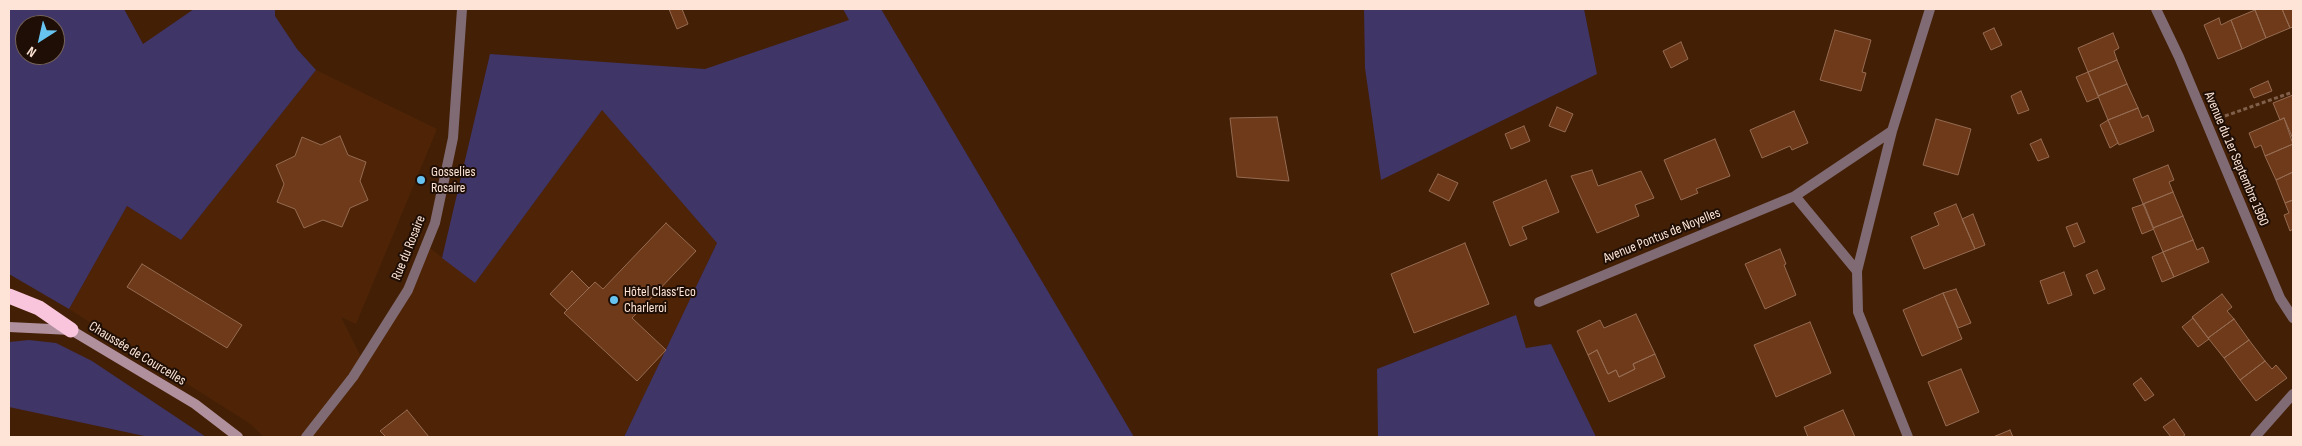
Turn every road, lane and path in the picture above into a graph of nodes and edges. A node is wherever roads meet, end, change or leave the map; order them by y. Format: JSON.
{"nodes":[{"id":1,"x":462,"y":9,"type":"edge"},
{"id":2,"x":1930,"y":9,"type":"edge"},
{"id":3,"x":2156,"y":9,"type":"edge"},
{"id":4,"x":2293,"y":92,"type":"edge"},
{"id":5,"x":2206,"y":122,"type":"junction"},
{"id":6,"x":1892,"y":131,"type":"junction"},
{"id":7,"x":1795,"y":196,"type":"junction"},
{"id":8,"x":1857,"y":271,"type":"junction"},
{"id":9,"x":9,"y":296,"type":"edge"},
{"id":10,"x":1539,"y":302,"type":"dead end"},
{"id":11,"x":2293,"y":318,"type":"edge"},
{"id":12,"x":9,"y":327,"type":"edge"},
{"id":13,"x":71,"y":330,"type":"junction"},
{"id":14,"x":2293,"y":394,"type":"edge"},
{"id":15,"x":238,"y":437,"type":"edge"},
{"id":16,"x":306,"y":437,"type":"edge"},
{"id":17,"x":1908,"y":437,"type":"edge"},
{"id":18,"x":2255,"y":437,"type":"edge"}],
"edges":[{"from":1,"to":16,"type":"street","name":"Rue du Rosaire"},
{"from":2,"to":6,"type":"street"},
{"from":3,"to":5,"type":"street","name":"Avenue du 1er Septembre 1960"},
{"from":4,"to":5,"type":"path"},
{"from":5,"to":11,"type":"street","name":"Avenue du 1er Septembre 1960"},
{"from":6,"to":7,"type":"street","name":"Avenue Pontus de Noyelles"},
{"from":6,"to":8,"type":"street"},
{"from":7,"to":8,"type":"street"},
{"from":7,"to":10,"type":"street","name":"Avenue Pontus de Noyelles"},
{"from":8,"to":17,"type":"street"},
{"from":9,"to":13,"type":"highway"},
{"from":12,"to":13,"type":"main road","name":"Chaussée de Courcelles"},
{"from":13,"to":15,"type":"main road","name":"Chaussée de Courcelles"},
{"from":14,"to":18,"type":"street"}]}
